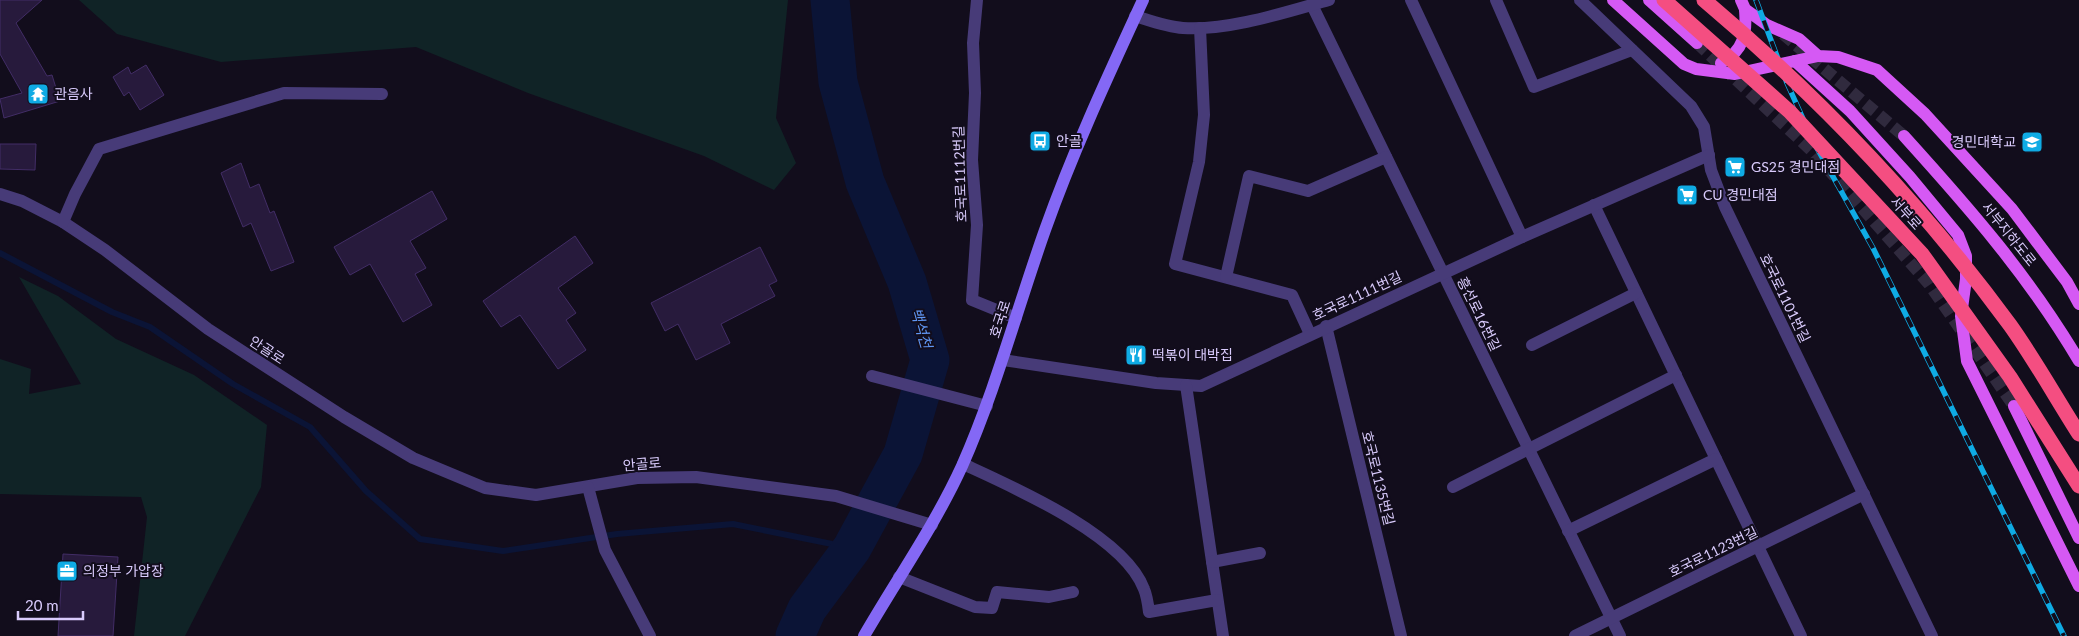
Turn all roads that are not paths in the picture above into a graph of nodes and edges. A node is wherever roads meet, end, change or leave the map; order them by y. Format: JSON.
{"nodes":[{"id":1,"x":978,"y":0,"type":"edge"},
{"id":2,"x":1143,"y":0,"type":"edge"},
{"id":3,"x":1329,"y":0,"type":"edge"},
{"id":4,"x":1411,"y":0,"type":"edge"},
{"id":5,"x":1496,"y":0,"type":"edge"},
{"id":6,"x":1580,"y":0,"type":"edge"},
{"id":7,"x":1614,"y":0,"type":"edge"},
{"id":8,"x":1649,"y":0,"type":"edge"},
{"id":9,"x":1664,"y":0,"type":"edge"},
{"id":10,"x":1704,"y":0,"type":"edge"},
{"id":11,"x":1312,"y":5,"type":"junction"},
{"id":12,"x":1743,"y":5,"type":"edge"},
{"id":13,"x":1135,"y":16,"type":"junction"},
{"id":14,"x":1200,"y":28,"type":"junction"},
{"id":15,"x":1697,"y":43,"type":"tunnel mouth"},
{"id":16,"x":1632,"y":50,"type":"junction"},
{"id":17,"x":1818,"y":56,"type":"junction"},
{"id":18,"x":1795,"y":61,"type":"junction"},
{"id":19,"x":1707,"y":70,"type":"junction"},
{"id":20,"x":382,"y":94,"type":"dead end"},
{"id":21,"x":1904,"y":136,"type":"tunnel mouth"},
{"id":22,"x":1709,"y":155,"type":"junction"},
{"id":23,"x":1386,"y":157,"type":"junction"},
{"id":24,"x":0,"y":194,"type":"edge"},
{"id":25,"x":1594,"y":205,"type":"junction"},
{"id":26,"x":63,"y":222,"type":"junction"},
{"id":27,"x":1522,"y":237,"type":"junction"},
{"id":28,"x":1443,"y":273,"type":"junction"},
{"id":29,"x":1226,"y":277,"type":"junction"},
{"id":30,"x":1636,"y":293,"type":"junction"},
{"id":31,"x":2079,"y":304,"type":"edge"},
{"id":32,"x":1016,"y":318,"type":"junction"},
{"id":33,"x":1326,"y":326,"type":"junction"},
{"id":34,"x":1310,"y":334,"type":"junction"},
{"id":35,"x":1532,"y":345,"type":"dead end"},
{"id":36,"x":1003,"y":360,"type":"junction"},
{"id":37,"x":2079,"y":361,"type":"edge"},
{"id":38,"x":1676,"y":375,"type":"junction"},
{"id":39,"x":872,"y":376,"type":"dead end"},
{"id":40,"x":1186,"y":385,"type":"junction"},
{"id":41,"x":987,"y":406,"type":"junction"},
{"id":42,"x":2014,"y":406,"type":"tunnel mouth"},
{"id":43,"x":2079,"y":434,"type":"edge"},
{"id":44,"x":1527,"y":448,"type":"junction"},
{"id":45,"x":1716,"y":459,"type":"junction"},
{"id":46,"x":963,"y":464,"type":"junction"},
{"id":47,"x":1453,"y":486,"type":"dead end"},
{"id":48,"x":2079,"y":486,"type":"edge"},
{"id":49,"x":588,"y":487,"type":"junction"},
{"id":50,"x":1864,"y":494,"type":"junction"},
{"id":51,"x":932,"y":525,"type":"junction"},
{"id":52,"x":1568,"y":531,"type":"junction"},
{"id":53,"x":2079,"y":538,"type":"edge"},
{"id":54,"x":1758,"y":546,"type":"junction"},
{"id":55,"x":1260,"y":553,"type":"dead end"},
{"id":56,"x":1212,"y":562,"type":"junction"},
{"id":57,"x":899,"y":577,"type":"junction"},
{"id":58,"x":2079,"y":586,"type":"edge"},
{"id":59,"x":1074,"y":592,"type":"dead end"},
{"id":60,"x":1217,"y":600,"type":"junction"},
{"id":61,"x":1611,"y":618,"type":"junction"},
{"id":62,"x":1798,"y":635,"type":"edge"},
{"id":63,"x":650,"y":636,"type":"edge"},
{"id":64,"x":864,"y":636,"type":"edge"},
{"id":65,"x":1223,"y":636,"type":"edge"},
{"id":66,"x":1401,"y":636,"type":"edge"},
{"id":67,"x":1575,"y":636,"type":"edge"},
{"id":68,"x":1620,"y":636,"type":"edge"},
{"id":69,"x":1932,"y":636,"type":"edge"}],
"edges":[{"from":1,"to":32,"type":"street","name":"호국로1112번길"},
{"from":2,"to":13,"type":"street","name":"호국로"},
{"from":3,"to":11,"type":"street"},
{"from":4,"to":27,"type":"street"},
{"from":5,"to":16,"type":"street"},
{"from":6,"to":16,"type":"street","name":"호국로1101번길"},
{"from":7,"to":19,"type":"main road"},
{"from":8,"to":15,"type":"main road"},
{"from":9,"to":48,"type":"highway","name":"서부로","bridge":true},
{"from":10,"to":43,"type":"highway","name":"서부로","bridge":true},
{"from":11,"to":14,"type":"street"},
{"from":11,"to":23,"type":"street","name":"흥선로16번길"},
{"from":12,"to":17,"type":"main road"},
{"from":12,"to":19,"type":"main road"},
{"from":13,"to":14,"type":"street"},
{"from":13,"to":32,"type":"street","name":"호국로"},
{"from":14,"to":29,"type":"street"},
{"from":16,"to":22,"type":"street","name":"호국로1101번길"},
{"from":17,"to":18,"type":"main road"},
{"from":17,"to":31,"type":"main road"},
{"from":18,"to":19,"type":"main road"},
{"from":18,"to":58,"type":"main road"},
{"from":20,"to":26,"type":"street"},
{"from":21,"to":37,"type":"main road","name":"서부지하도로"},
{"from":22,"to":25,"type":"street","name":"호국로1111번길"},
{"from":22,"to":50,"type":"street","name":"호국로1101번길"},
{"from":23,"to":28,"type":"street","name":"흥선로16번길"},
{"from":23,"to":29,"type":"street"},
{"from":24,"to":26,"type":"street","name":"안골로"},
{"from":25,"to":27,"type":"street","name":"호국로1111번길"},
{"from":25,"to":30,"type":"street"},
{"from":26,"to":49,"type":"street","name":"안골로"},
{"from":27,"to":28,"type":"street","name":"호국로1111번길"},
{"from":28,"to":33,"type":"street","name":"호국로1111번길"},
{"from":28,"to":44,"type":"street","name":"흥선로16번길"},
{"from":29,"to":34,"type":"street"},
{"from":30,"to":35,"type":"street"},
{"from":30,"to":38,"type":"street"},
{"from":32,"to":36,"type":"street","name":"호국로"},
{"from":33,"to":34,"type":"street","name":"호국로1111번길"},
{"from":33,"to":66,"type":"street","name":"호국로1135번길"},
{"from":34,"to":40,"type":"street","name":"호국로1111번길"},
{"from":36,"to":40,"type":"street","name":"호국로1111번길"},
{"from":36,"to":41,"type":"street","name":"호국로"},
{"from":38,"to":44,"type":"street"},
{"from":38,"to":45,"type":"street"},
{"from":39,"to":41,"type":"street"},
{"from":40,"to":56,"type":"street"},
{"from":41,"to":46,"type":"street","name":"호국로"},
{"from":42,"to":53,"type":"main road"},
{"from":44,"to":47,"type":"street"},
{"from":44,"to":52,"type":"street","name":"흥선로16번길"},
{"from":45,"to":52,"type":"street"},
{"from":45,"to":54,"type":"street"},
{"from":46,"to":51,"type":"street","name":"호국로"},
{"from":46,"to":60,"type":"street"},
{"from":49,"to":51,"type":"street","name":"안골로"},
{"from":49,"to":63,"type":"street"},
{"from":50,"to":54,"type":"street","name":"호국로1123번길"},
{"from":50,"to":69,"type":"street","name":"호국로1101번길"},
{"from":51,"to":57,"type":"street","name":"호국로"},
{"from":52,"to":61,"type":"street","name":"흥선로16번길"},
{"from":54,"to":61,"type":"street","name":"호국로1123번길"},
{"from":54,"to":62,"type":"street"},
{"from":55,"to":56,"type":"street"},
{"from":56,"to":60,"type":"street"},
{"from":57,"to":59,"type":"street"},
{"from":57,"to":64,"type":"street","name":"호국로"},
{"from":60,"to":65,"type":"street"},
{"from":61,"to":67,"type":"street","name":"호국로1123번길"},
{"from":61,"to":68,"type":"street","name":"흥선로16번길"}]}
